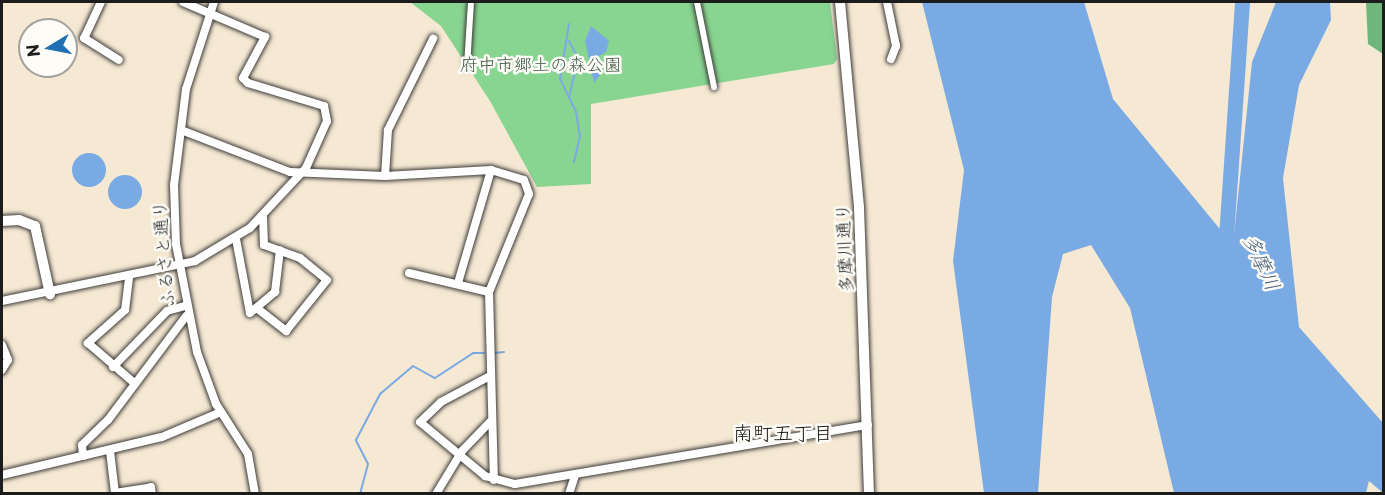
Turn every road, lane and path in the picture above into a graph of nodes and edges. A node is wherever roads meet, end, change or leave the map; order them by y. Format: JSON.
{"nodes":[{"id":1,"x":101,"y":2,"type":"edge"},
{"id":2,"x":183,"y":2,"type":"edge"},
{"id":3,"x":214,"y":2,"type":"edge"},
{"id":4,"x":471,"y":2,"type":"edge"},
{"id":5,"x":697,"y":2,"type":"edge"},
{"id":6,"x":840,"y":2,"type":"edge"},
{"id":7,"x":887,"y":2,"type":"edge"},
{"id":8,"x":211,"y":14,"type":"junction"},
{"id":9,"x":432,"y":39,"type":"dead end"},
{"id":10,"x":891,"y":59,"type":"dead end"},
{"id":11,"x":118,"y":60,"type":"dead end"},
{"id":12,"x":467,"y":67,"type":"dead end"},
{"id":13,"x":714,"y":87,"type":"dead end"},
{"id":14,"x":181,"y":130,"type":"junction"},
{"id":15,"x":491,"y":170,"type":"junction"},
{"id":16,"x":301,"y":173,"type":"junction"},
{"id":17,"x":385,"y":176,"type":"junction"},
{"id":18,"x":263,"y":217,"type":"junction"},
{"id":19,"x":2,"y":221,"type":"edge"},
{"id":20,"x":236,"y":239,"type":"junction"},
{"id":21,"x":280,"y":250,"type":"junction"},
{"id":22,"x":179,"y":267,"type":"junction"},
{"id":23,"x":409,"y":273,"type":"dead end"},
{"id":24,"x":129,"y":278,"type":"junction"},
{"id":25,"x":458,"y":283,"type":"junction"},
{"id":26,"x":489,"y":292,"type":"junction"},
{"id":27,"x":50,"y":294,"type":"junction"},
{"id":28,"x":2,"y":301,"type":"edge"},
{"id":29,"x":184,"y":306,"type":"junction"},
{"id":30,"x":258,"y":309,"type":"junction"},
{"id":31,"x":186,"y":316,"type":"junction"},
{"id":32,"x":2,"y":345,"type":"edge"},
{"id":33,"x":113,"y":367,"type":"junction"},
{"id":34,"x":2,"y":370,"type":"edge"},
{"id":35,"x":490,"y":376,"type":"junction"},
{"id":36,"x":133,"y":382,"type":"junction"},
{"id":37,"x":221,"y":412,"type":"junction"},
{"id":38,"x":491,"y":421,"type":"junction"},
{"id":39,"x":868,"y":425,"type":"junction"},
{"id":40,"x":110,"y":451,"type":"junction"},
{"id":41,"x":84,"y":456,"type":"junction"},
{"id":42,"x":460,"y":458,"type":"junction"},
{"id":43,"x":2,"y":475,"type":"edge"},
{"id":44,"x":575,"y":475,"type":"junction"},
{"id":45,"x":494,"y":480,"type":"junction"},
{"id":46,"x":152,"y":494,"type":"edge"},
{"id":47,"x":255,"y":494,"type":"edge"},
{"id":48,"x":436,"y":494,"type":"edge"},
{"id":49,"x":569,"y":494,"type":"edge"},
{"id":50,"x":869,"y":494,"type":"edge"}],
"edges":[{"from":1,"to":11,"type":"street"},
{"from":2,"to":8,"type":"street"},
{"from":3,"to":8,"type":"street","name":"ふるさと通り"},
{"from":4,"to":12,"type":"street"},
{"from":5,"to":13,"type":"street"},
{"from":6,"to":39,"type":"street","name":"多摩川通り"},
{"from":7,"to":10,"type":"street"},
{"from":8,"to":14,"type":"street","name":"ふるさと通り"},
{"from":8,"to":16,"type":"street"},
{"from":9,"to":17,"type":"street"},
{"from":14,"to":16,"type":"street"},
{"from":14,"to":22,"type":"street","name":"ふるさと通り"},
{"from":15,"to":17,"type":"street"},
{"from":15,"to":25,"type":"street"},
{"from":15,"to":26,"type":"street"},
{"from":16,"to":17,"type":"street"},
{"from":16,"to":18,"type":"street"},
{"from":18,"to":20,"type":"street"},
{"from":18,"to":21,"type":"street"},
{"from":19,"to":27,"type":"street"},
{"from":20,"to":22,"type":"street"},
{"from":20,"to":30,"type":"street"},
{"from":21,"to":30,"type":"street"},
{"from":21,"to":30,"type":"street"},
{"from":22,"to":24,"type":"street"},
{"from":22,"to":29,"type":"street","name":"ふるさと通り"},
{"from":23,"to":25,"type":"street"},
{"from":24,"to":27,"type":"street"},
{"from":24,"to":33,"type":"street"},
{"from":25,"to":26,"type":"street"},
{"from":26,"to":35,"type":"street"},
{"from":27,"to":28,"type":"street"},
{"from":29,"to":31,"type":"street","name":"ふるさと通り"},
{"from":29,"to":33,"type":"street"},
{"from":31,"to":36,"type":"street"},
{"from":31,"to":37,"type":"street","name":"ふるさと通り"},
{"from":32,"to":34,"type":"street"},
{"from":33,"to":36,"type":"street"},
{"from":35,"to":38,"type":"street"},
{"from":35,"to":42,"type":"street"},
{"from":36,"to":41,"type":"street"},
{"from":37,"to":40,"type":"street"},
{"from":37,"to":47,"type":"street","name":"ふるさと通り"},
{"from":38,"to":42,"type":"street"},
{"from":38,"to":45,"type":"street"},
{"from":39,"to":44,"type":"street"},
{"from":39,"to":50,"type":"street","name":"多摩川通り"},
{"from":40,"to":41,"type":"street"},
{"from":40,"to":46,"type":"street"},
{"from":41,"to":43,"type":"street"},
{"from":42,"to":45,"type":"street"},
{"from":42,"to":48,"type":"street"},
{"from":44,"to":45,"type":"street"},
{"from":44,"to":49,"type":"street"}]}
